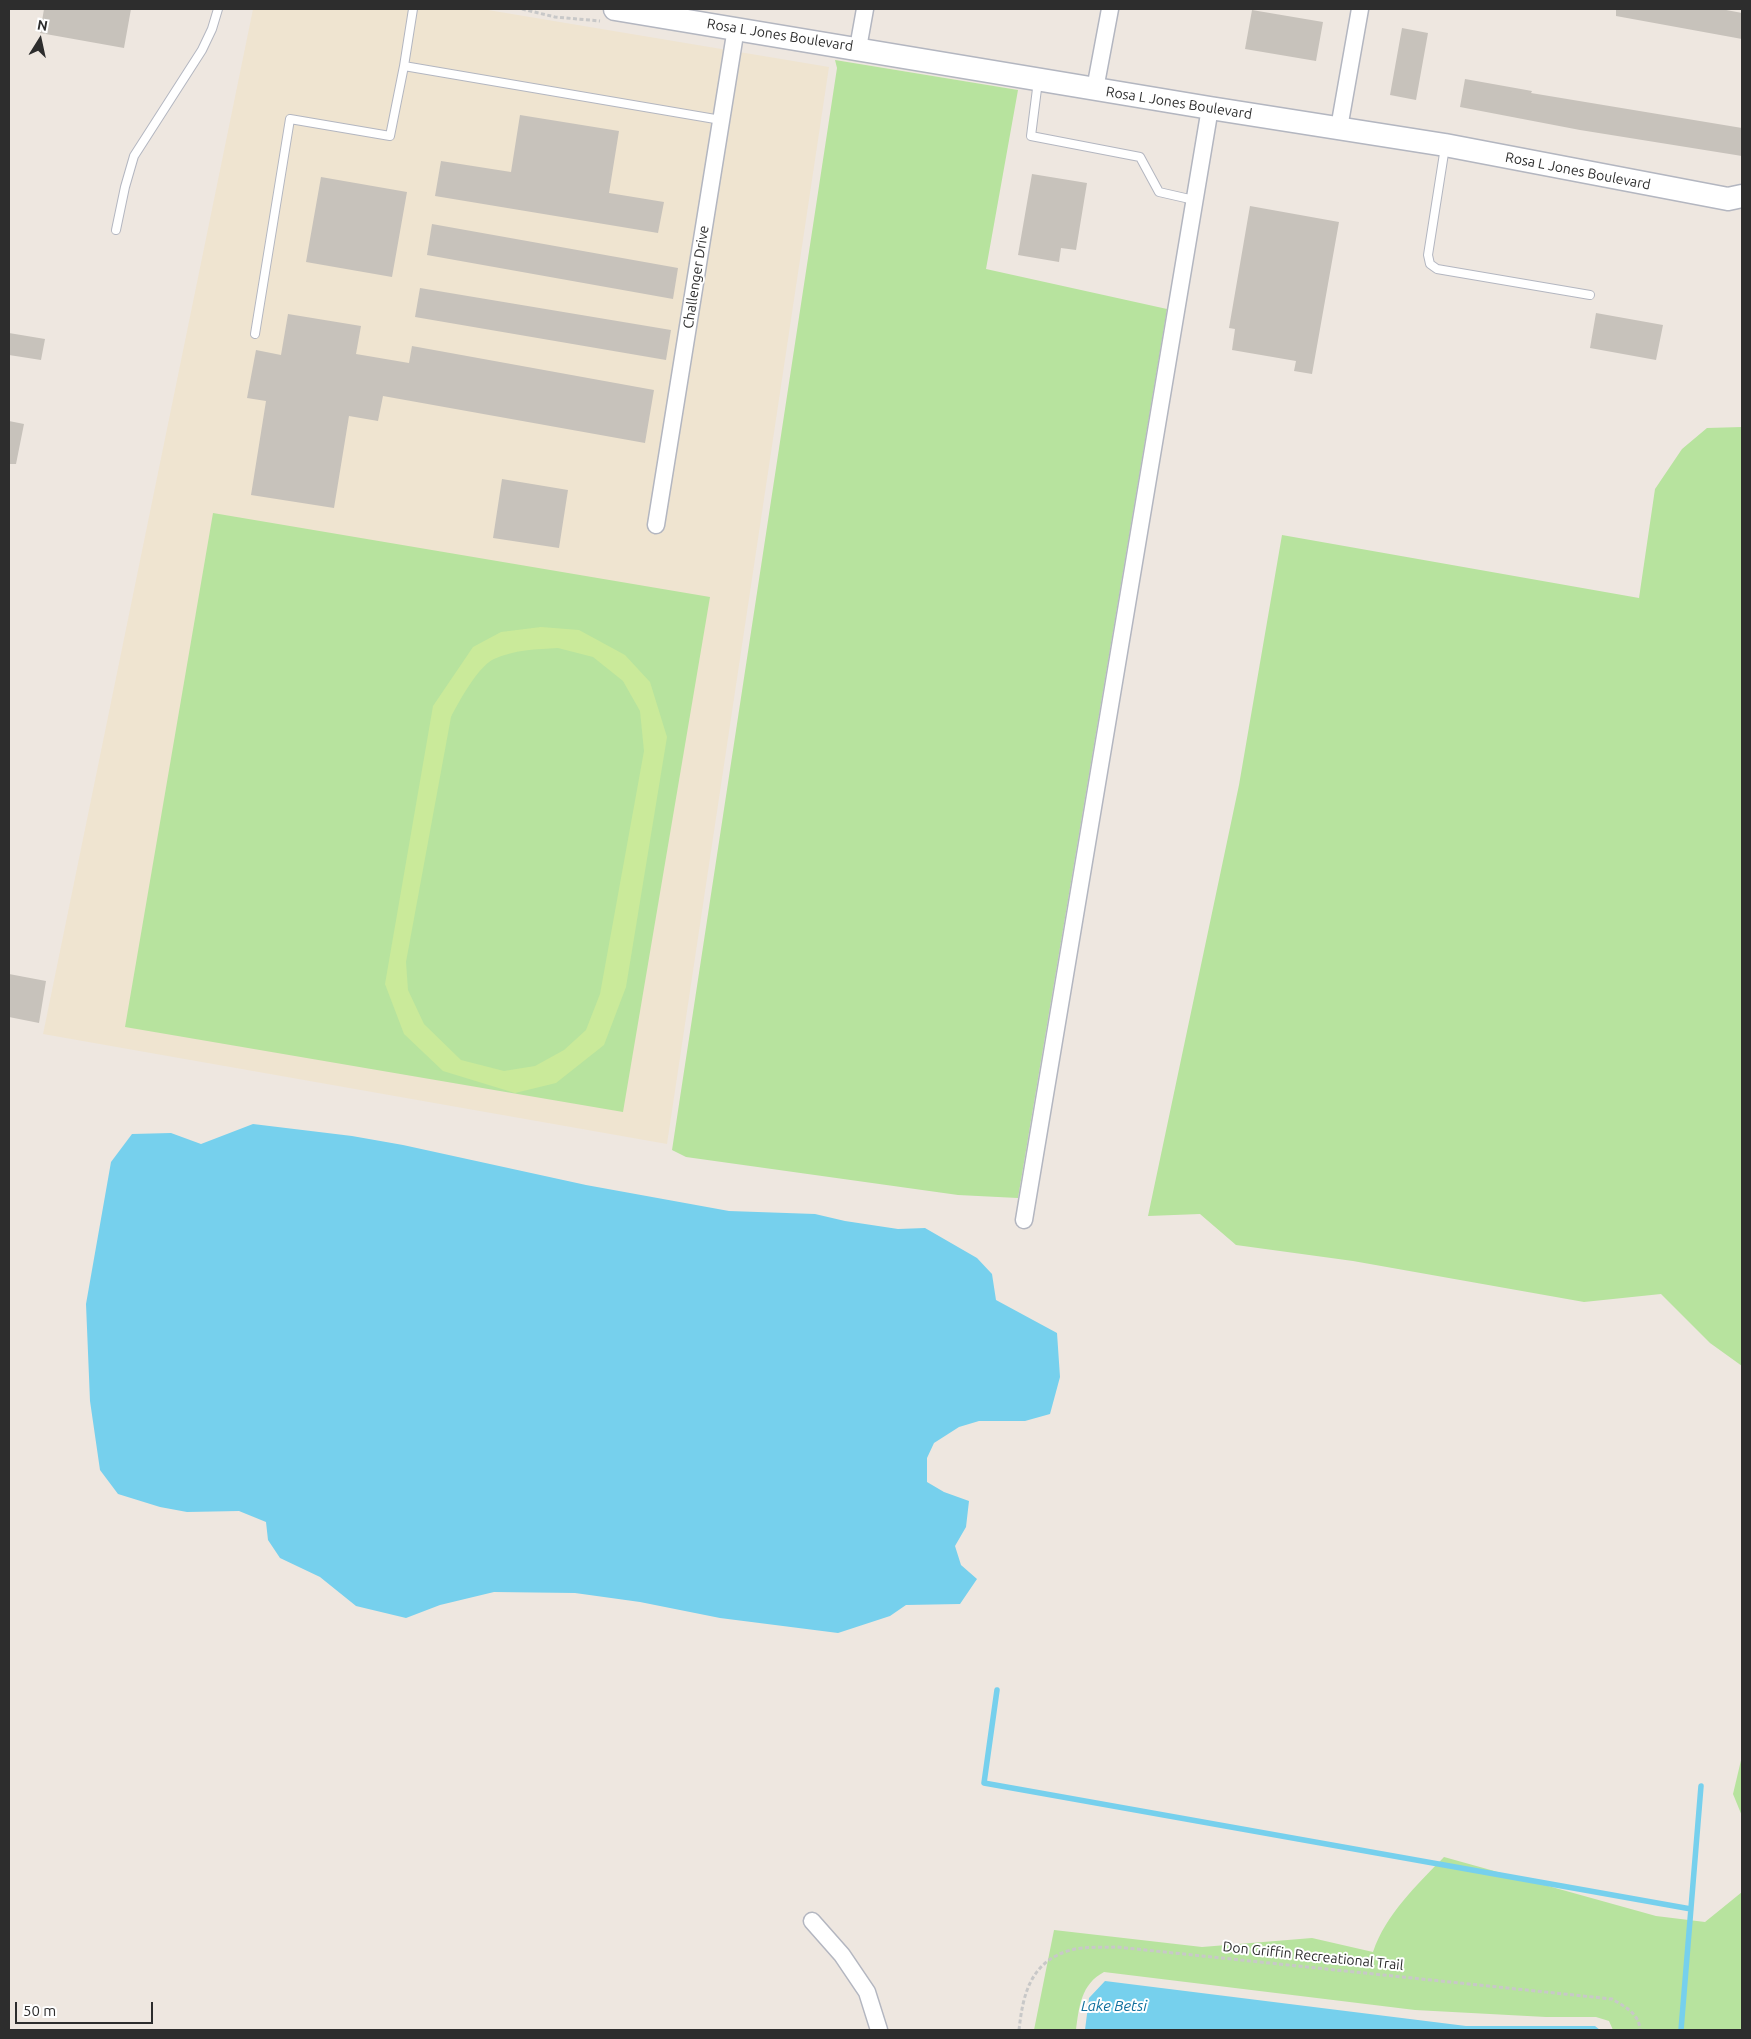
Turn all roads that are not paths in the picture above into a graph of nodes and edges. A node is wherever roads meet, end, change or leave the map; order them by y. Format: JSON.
{"nodes":[{"id":1,"x":218,"y":9,"type":"edge"},
{"id":2,"x":413,"y":9,"type":"edge"},
{"id":3,"x":615,"y":9,"type":"edge"},
{"id":4,"x":865,"y":9,"type":"edge"},
{"id":5,"x":1110,"y":9,"type":"edge"},
{"id":6,"x":1360,"y":9,"type":"edge"},
{"id":7,"x":736,"y":28,"type":"junction"},
{"id":8,"x":858,"y":48,"type":"junction"},
{"id":9,"x":404,"y":66,"type":"junction"},
{"id":10,"x":1039,"y":79,"type":"junction"},
{"id":11,"x":1095,"y":88,"type":"junction"},
{"id":12,"x":1210,"y":108,"type":"junction"},
{"id":13,"x":721,"y":120,"type":"junction"},
{"id":14,"x":1339,"y":128,"type":"junction"},
{"id":15,"x":1445,"y":145,"type":"junction"},
{"id":16,"x":1742,"y":196,"type":"edge"},
{"id":17,"x":1194,"y":200,"type":"junction"},
{"id":18,"x":116,"y":230,"type":"dead end"},
{"id":19,"x":1590,"y":295,"type":"dead end"},
{"id":20,"x":254,"y":334,"type":"dead end"},
{"id":21,"x":656,"y":525,"type":"dead end"},
{"id":22,"x":1024,"y":1220,"type":"dead end"},
{"id":23,"x":812,"y":1921,"type":"dead end"},
{"id":24,"x":879,"y":2030,"type":"edge"}],
"edges":[{"from":1,"to":18,"type":"lane"},
{"from":2,"to":9,"type":"lane"},
{"from":3,"to":7,"type":"street","name":"Rosa L Jones Boulevard"},
{"from":4,"to":8,"type":"street"},
{"from":5,"to":11,"type":"street"},
{"from":6,"to":14,"type":"street"},
{"from":7,"to":8,"type":"street","name":"Rosa L Jones Boulevard"},
{"from":7,"to":13,"type":"street","name":"Challenger Drive"},
{"from":8,"to":10,"type":"street","name":"Rosa L Jones Boulevard"},
{"from":9,"to":13,"type":"lane"},
{"from":9,"to":20,"type":"lane"},
{"from":10,"to":11,"type":"street","name":"Rosa L Jones Boulevard"},
{"from":10,"to":17,"type":"lane"},
{"from":11,"to":12,"type":"street","name":"Rosa L Jones Boulevard"},
{"from":12,"to":14,"type":"street","name":"Rosa L Jones Boulevard"},
{"from":12,"to":17,"type":"street"},
{"from":13,"to":21,"type":"street","name":"Challenger Drive"},
{"from":14,"to":15,"type":"street","name":"Rosa L Jones Boulevard"},
{"from":15,"to":16,"type":"street","name":"Rosa L Jones Boulevard"},
{"from":15,"to":19,"type":"lane"},
{"from":17,"to":22,"type":"street"},
{"from":23,"to":24,"type":"street"}]}
